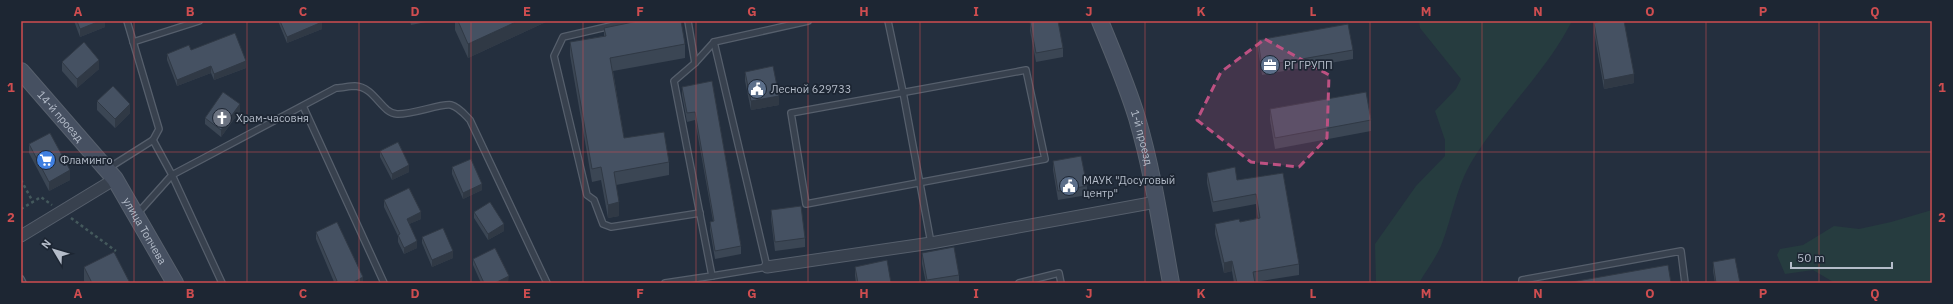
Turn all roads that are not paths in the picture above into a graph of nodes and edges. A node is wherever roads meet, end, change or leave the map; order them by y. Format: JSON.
{"nodes":[{"id":1,"x":127,"y":21,"type":"edge"},
{"id":2,"x":199,"y":21,"type":"edge"},
{"id":3,"x":632,"y":21,"type":"edge"},
{"id":4,"x":688,"y":21,"type":"edge"},
{"id":5,"x":808,"y":21,"type":"edge"},
{"id":6,"x":888,"y":21,"type":"edge"},
{"id":7,"x":1100,"y":21,"type":"edge"},
{"id":8,"x":801,"y":22,"type":"edge"},
{"id":9,"x":133,"y":42,"type":"junction"},
{"id":10,"x":714,"y":42,"type":"junction"},
{"id":11,"x":695,"y":63,"type":"junction"},
{"id":12,"x":21,"y":72,"type":"edge"},
{"id":13,"x":903,"y":92,"type":"junction"},
{"id":14,"x":303,"y":106,"type":"junction"},
{"id":15,"x":153,"y":140,"type":"junction"},
{"id":16,"x":111,"y":174,"type":"junction"},
{"id":17,"x":172,"y":175,"type":"junction"},
{"id":18,"x":920,"y":183,"type":"junction"},
{"id":19,"x":1156,"y":202,"type":"junction"},
{"id":20,"x":700,"y":213,"type":"junction"},
{"id":21,"x":136,"y":215,"type":"junction"},
{"id":22,"x":21,"y":236,"type":"edge"},
{"id":23,"x":931,"y":243,"type":"junction"},
{"id":24,"x":767,"y":267,"type":"junction"},
{"id":25,"x":712,"y":276,"type":"junction"},
{"id":26,"x":21,"y":280,"type":"edge"},
{"id":27,"x":23,"y":283,"type":"edge"},
{"id":28,"x":175,"y":283,"type":"edge"},
{"id":29,"x":222,"y":283,"type":"edge"},
{"id":30,"x":384,"y":283,"type":"edge"},
{"id":31,"x":548,"y":283,"type":"edge"},
{"id":32,"x":665,"y":283,"type":"edge"},
{"id":33,"x":1019,"y":283,"type":"edge"},
{"id":34,"x":1061,"y":283,"type":"edge"},
{"id":35,"x":1171,"y":283,"type":"edge"},
{"id":36,"x":1522,"y":283,"type":"edge"},
{"id":37,"x":1685,"y":283,"type":"edge"}],
"edges":[{"from":1,"to":9,"type":"lane"},
{"from":2,"to":9,"type":"lane"},
{"from":3,"to":20,"type":"lane"},
{"from":4,"to":11,"type":"lane"},
{"from":5,"to":8,"type":"lane"},
{"from":6,"to":13,"type":"lane"},
{"from":7,"to":19,"type":"street","name":"1-й проезд"},
{"from":8,"to":10,"type":"lane"},
{"from":9,"to":15,"type":"lane"},
{"from":10,"to":11,"type":"lane"},
{"from":10,"to":24,"type":"lane"},
{"from":11,"to":20,"type":"lane"},
{"from":12,"to":16,"type":"street","name":"14-й проезд"},
{"from":13,"to":18,"type":"lane"},
{"from":13,"to":18,"type":"lane"},
{"from":13,"to":18,"type":"lane"},
{"from":14,"to":17,"type":"lane"},
{"from":14,"to":30,"type":"lane"},
{"from":14,"to":31,"type":"lane"},
{"from":15,"to":16,"type":"lane"},
{"from":15,"to":17,"type":"lane"},
{"from":16,"to":21,"type":"street","name":"улица Топчева"},
{"from":16,"to":22,"type":"street"},
{"from":17,"to":21,"type":"lane"},
{"from":17,"to":29,"type":"lane"},
{"from":18,"to":23,"type":"lane"},
{"from":19,"to":23,"type":"street"},
{"from":19,"to":35,"type":"street","name":"1-й проезд"},
{"from":20,"to":25,"type":"lane"},
{"from":21,"to":28,"type":"street","name":"улица Топчева"},
{"from":23,"to":24,"type":"street"},
{"from":24,"to":25,"type":"lane"},
{"from":25,"to":32,"type":"lane"},
{"from":26,"to":27,"type":"lane"},
{"from":33,"to":34,"type":"lane"},
{"from":36,"to":37,"type":"lane"}]}
